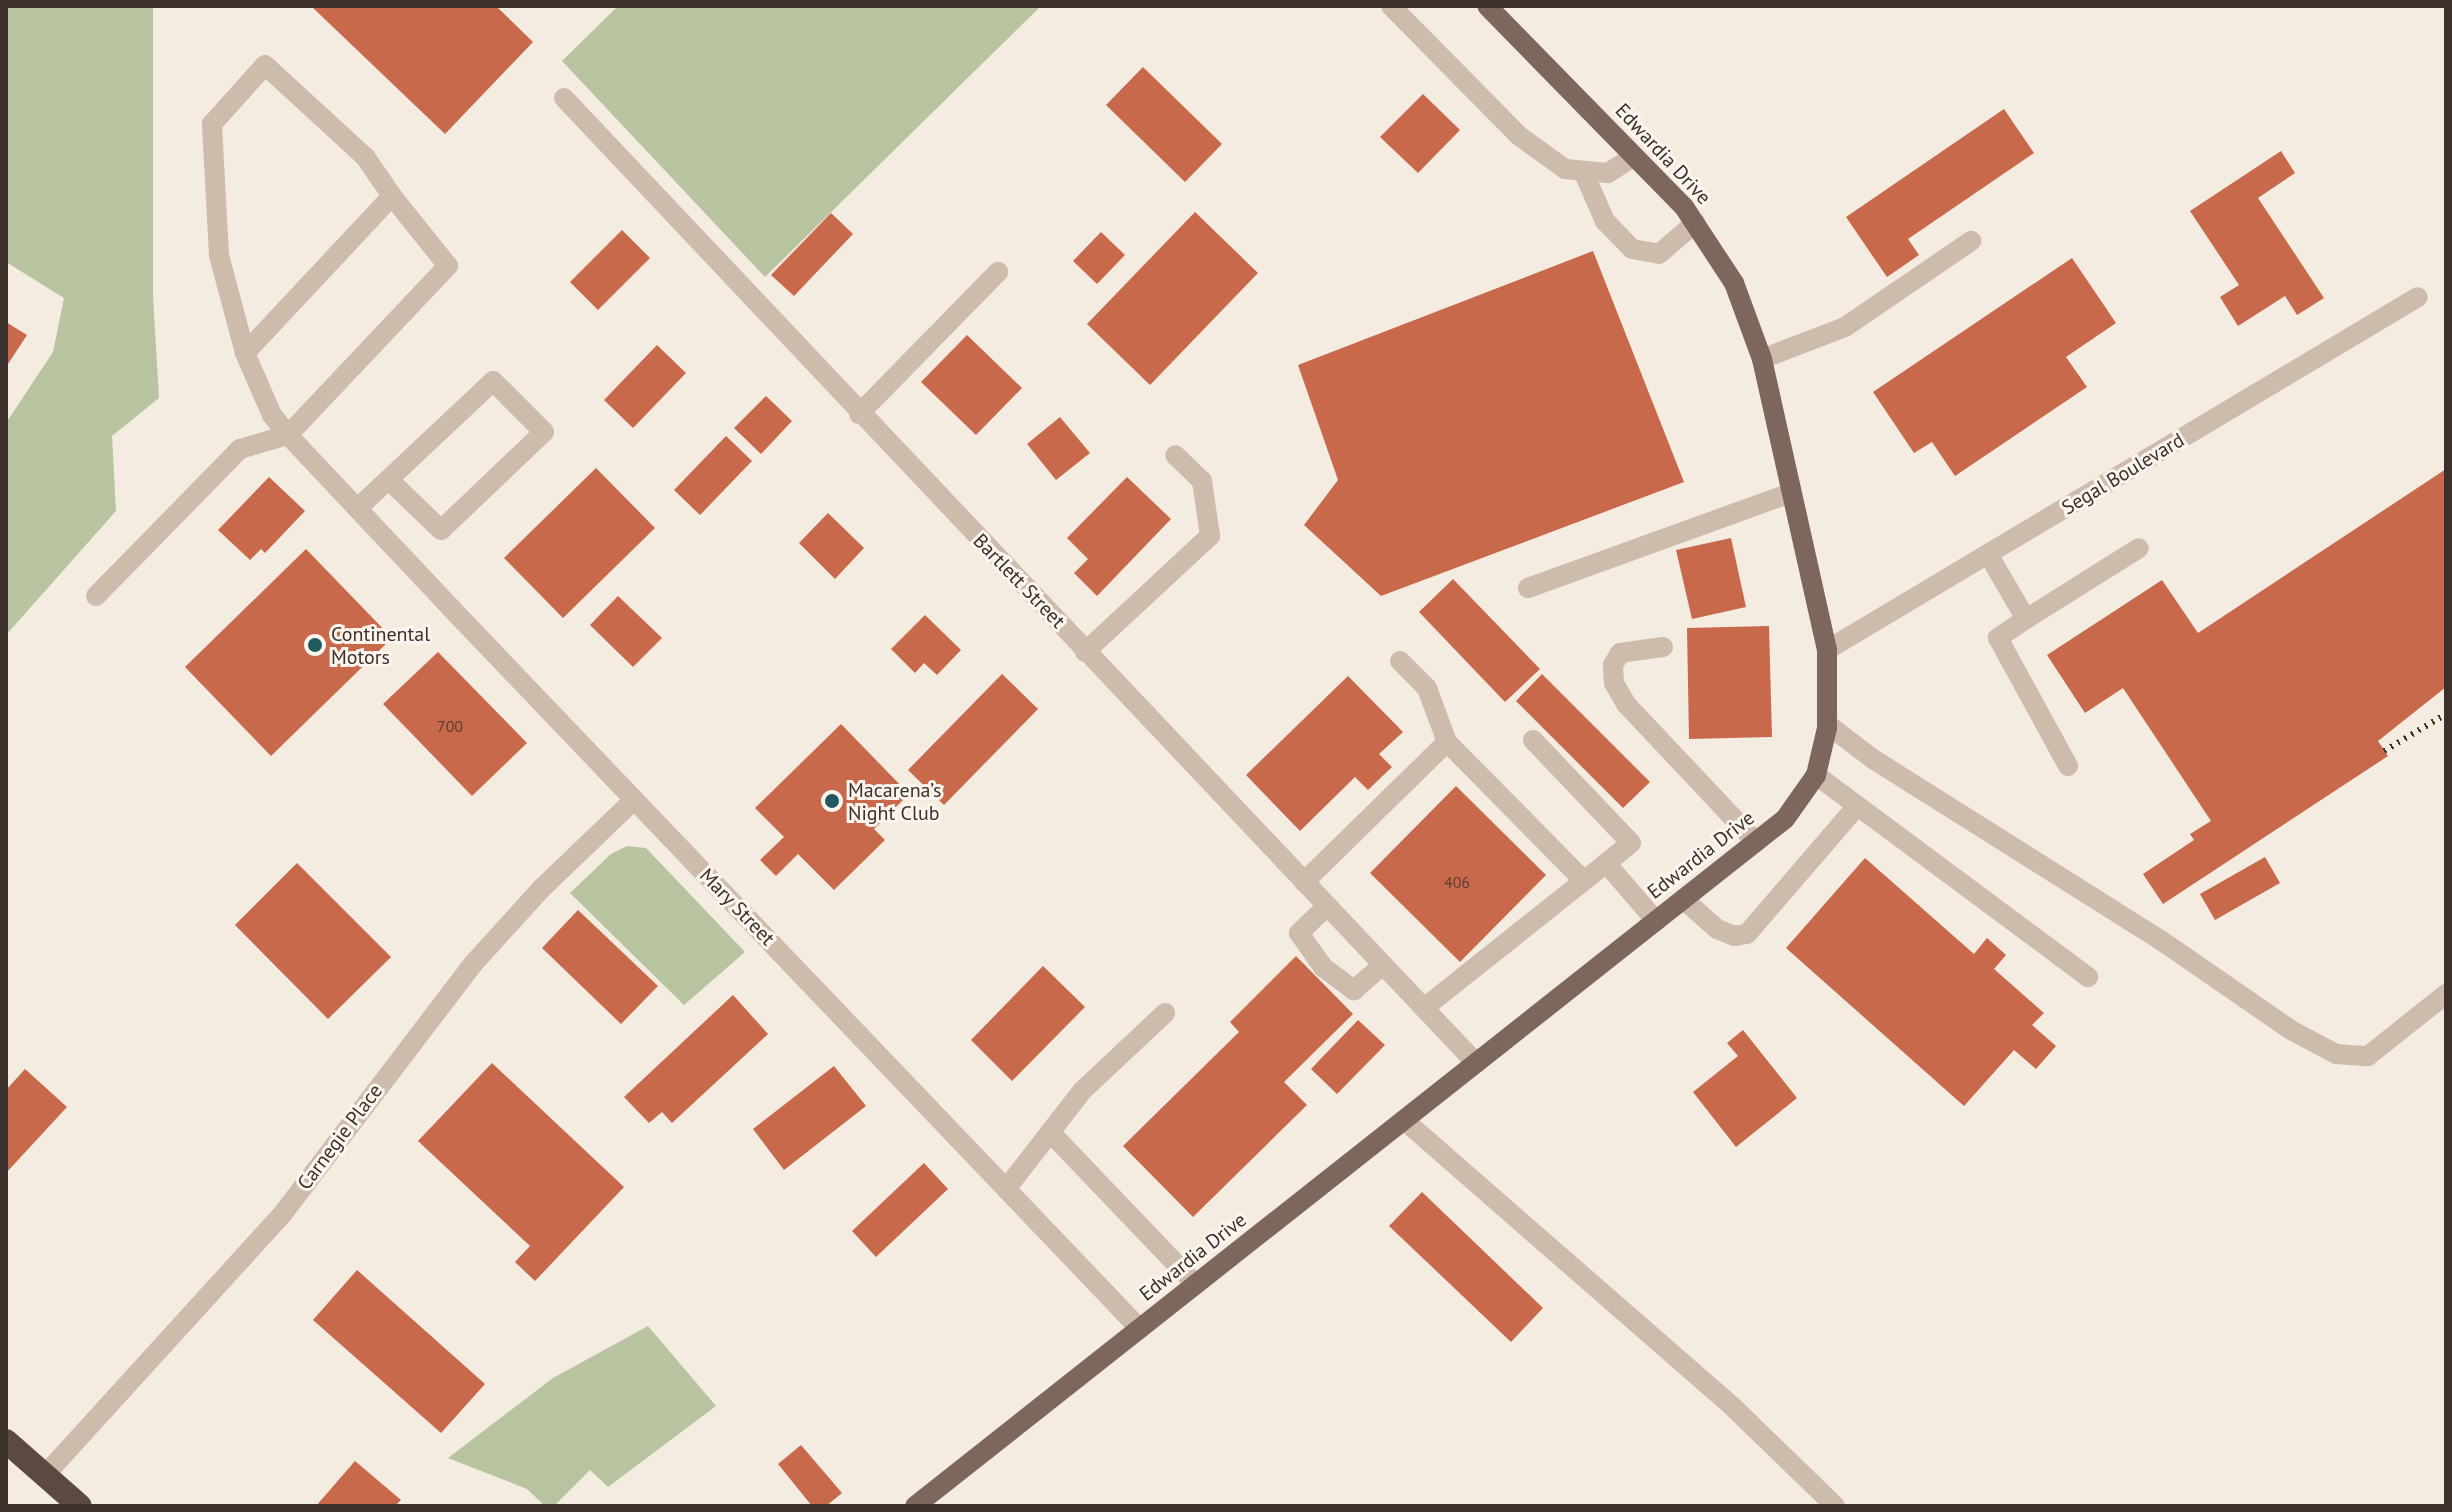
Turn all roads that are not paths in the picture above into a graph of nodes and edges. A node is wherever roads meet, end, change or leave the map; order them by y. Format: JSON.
{"nodes":[{"id":1,"x":1391,"y":6,"type":"edge"},
{"id":2,"x":1487,"y":6,"type":"edge"},
{"id":3,"x":564,"y":98,"type":"dead end"},
{"id":4,"x":1634,"y":156,"type":"junction"},
{"id":5,"x":1583,"y":171,"type":"junction"},
{"id":6,"x":392,"y":196,"type":"junction"},
{"id":7,"x":1695,"y":223,"type":"junction"},
{"id":8,"x":1971,"y":241,"type":"dead end"},
{"id":9,"x":998,"y":272,"type":"dead end"},
{"id":10,"x":2418,"y":297,"type":"dead end"},
{"id":11,"x":245,"y":353,"type":"junction"},
{"id":12,"x":1762,"y":359,"type":"junction"},
{"id":13,"x":859,"y":414,"type":"junction"},
{"id":14,"x":288,"y":435,"type":"junction"},
{"id":15,"x":1175,"y":455,"type":"dead end"},
{"id":16,"x":389,"y":480,"type":"junction"},
{"id":17,"x":1791,"y":493,"type":"junction"},
{"id":18,"x":359,"y":507,"type":"junction"},
{"id":19,"x":2139,"y":548,"type":"dead end"},
{"id":20,"x":1988,"y":554,"type":"junction"},
{"id":21,"x":1528,"y":588,"type":"dead end"},
{"id":22,"x":96,"y":596,"type":"dead end"},
{"id":23,"x":2026,"y":619,"type":"junction"},
{"id":24,"x":1663,"y":647,"type":"dead end"},
{"id":25,"x":1827,"y":650,"type":"junction"},
{"id":26,"x":1085,"y":652,"type":"junction"},
{"id":27,"x":1400,"y":661,"type":"dead end"},
{"id":28,"x":1827,"y":724,"type":"junction"},
{"id":29,"x":1533,"y":740,"type":"dead end"},
{"id":30,"x":1447,"y":742,"type":"junction"},
{"id":31,"x":2068,"y":766,"type":"dead end"},
{"id":32,"x":1816,"y":775,"type":"junction"},
{"id":33,"x":634,"y":800,"type":"junction"},
{"id":34,"x":1857,"y":806,"type":"junction"},
{"id":35,"x":1756,"y":842,"type":"junction"},
{"id":36,"x":1606,"y":863,"type":"junction"},
{"id":37,"x":1583,"y":880,"type":"junction"},
{"id":38,"x":1304,"y":882,"type":"junction"},
{"id":39,"x":1683,"y":899,"type":"junction"},
{"id":40,"x":1327,"y":906,"type":"junction"},
{"id":41,"x":1656,"y":921,"type":"junction"},
{"id":42,"x":1383,"y":965,"type":"junction"},
{"id":43,"x":2088,"y":977,"type":"dead end"},
{"id":44,"x":2446,"y":994,"type":"edge"},
{"id":45,"x":1424,"y":1008,"type":"junction"},
{"id":46,"x":1165,"y":1013,"type":"dead end"},
{"id":47,"x":1476,"y":1063,"type":"junction"},
{"id":48,"x":1404,"y":1120,"type":"junction"},
{"id":49,"x":1050,"y":1132,"type":"junction"},
{"id":50,"x":1006,"y":1189,"type":"junction"},
{"id":51,"x":1196,"y":1285,"type":"junction"},
{"id":52,"x":1140,"y":1329,"type":"junction"},
{"id":53,"x":6,"y":1441,"type":"edge"},
{"id":54,"x":45,"y":1475,"type":"junction"},
{"id":55,"x":80,"y":1506,"type":"edge"},
{"id":56,"x":915,"y":1506,"type":"edge"},
{"id":57,"x":1835,"y":1506,"type":"edge"}],
"edges":[{"from":1,"to":5,"type":"street"},
{"from":2,"to":4,"type":"main road","name":"Edwardia Drive"},
{"from":3,"to":13,"type":"street","name":"Bartlett Street"},
{"from":4,"to":5,"type":"street"},
{"from":4,"to":7,"type":"main road","name":"Edwardia Drive"},
{"from":5,"to":7,"type":"street"},
{"from":6,"to":11,"type":"street"},
{"from":6,"to":11,"type":"street","name":"Mary Street"},
{"from":6,"to":14,"type":"street"},
{"from":7,"to":12,"type":"main road","name":"Edwardia Drive"},
{"from":8,"to":12,"type":"street"},
{"from":9,"to":13,"type":"street"},
{"from":10,"to":20,"type":"street","name":"Segal Boulevard"},
{"from":11,"to":14,"type":"street","name":"Mary Street"},
{"from":12,"to":17,"type":"main road","name":"Edwardia Drive"},
{"from":13,"to":26,"type":"street","name":"Bartlett Street"},
{"from":14,"to":18,"type":"street","name":"Mary Street"},
{"from":14,"to":22,"type":"street"},
{"from":15,"to":26,"type":"street"},
{"from":16,"to":16,"type":"street"},
{"from":16,"to":18,"type":"street"},
{"from":17,"to":21,"type":"street"},
{"from":17,"to":25,"type":"main road","name":"Edwardia Drive"},
{"from":18,"to":33,"type":"street","name":"Mary Street"},
{"from":19,"to":23,"type":"street"},
{"from":20,"to":23,"type":"street"},
{"from":20,"to":25,"type":"street","name":"Segal Boulevard"},
{"from":23,"to":31,"type":"street"},
{"from":24,"to":35,"type":"street"},
{"from":25,"to":28,"type":"main road","name":"Edwardia Drive"},
{"from":26,"to":38,"type":"street","name":"Bartlett Street"},
{"from":27,"to":30,"type":"street"},
{"from":28,"to":32,"type":"main road","name":"Edwardia Drive"},
{"from":28,"to":44,"type":"street"},
{"from":29,"to":36,"type":"street"},
{"from":30,"to":37,"type":"street"},
{"from":30,"to":38,"type":"street"},
{"from":32,"to":34,"type":"street"},
{"from":32,"to":35,"type":"main road","name":"Edwardia Drive"},
{"from":33,"to":50,"type":"street","name":"Mary Street"},
{"from":33,"to":54,"type":"street","name":"Carnegie Place"},
{"from":34,"to":39,"type":"street"},
{"from":34,"to":43,"type":"street"},
{"from":35,"to":39,"type":"main road","name":"Edwardia Drive"},
{"from":36,"to":37,"type":"street"},
{"from":36,"to":41,"type":"street"},
{"from":37,"to":45,"type":"street"},
{"from":38,"to":40,"type":"street","name":"Bartlett Street"},
{"from":39,"to":41,"type":"main road","name":"Edwardia Drive"},
{"from":40,"to":42,"type":"street","name":"Bartlett Street"},
{"from":40,"to":42,"type":"street"},
{"from":41,"to":47,"type":"main road","name":"Edwardia Drive"},
{"from":42,"to":45,"type":"street","name":"Bartlett Street"},
{"from":45,"to":47,"type":"street","name":"Bartlett Street"},
{"from":46,"to":49,"type":"street"},
{"from":47,"to":48,"type":"main road","name":"Edwardia Drive"},
{"from":48,"to":51,"type":"main road","name":"Edwardia Drive"},
{"from":48,"to":57,"type":"street"},
{"from":49,"to":50,"type":"street"},
{"from":49,"to":51,"type":"street"},
{"from":50,"to":52,"type":"street","name":"Mary Street"},
{"from":51,"to":52,"type":"main road","name":"Edwardia Drive"},
{"from":52,"to":56,"type":"main road","name":"Edwardia Drive"},
{"from":53,"to":54,"type":"highway"},
{"from":54,"to":55,"type":"highway"}]}
